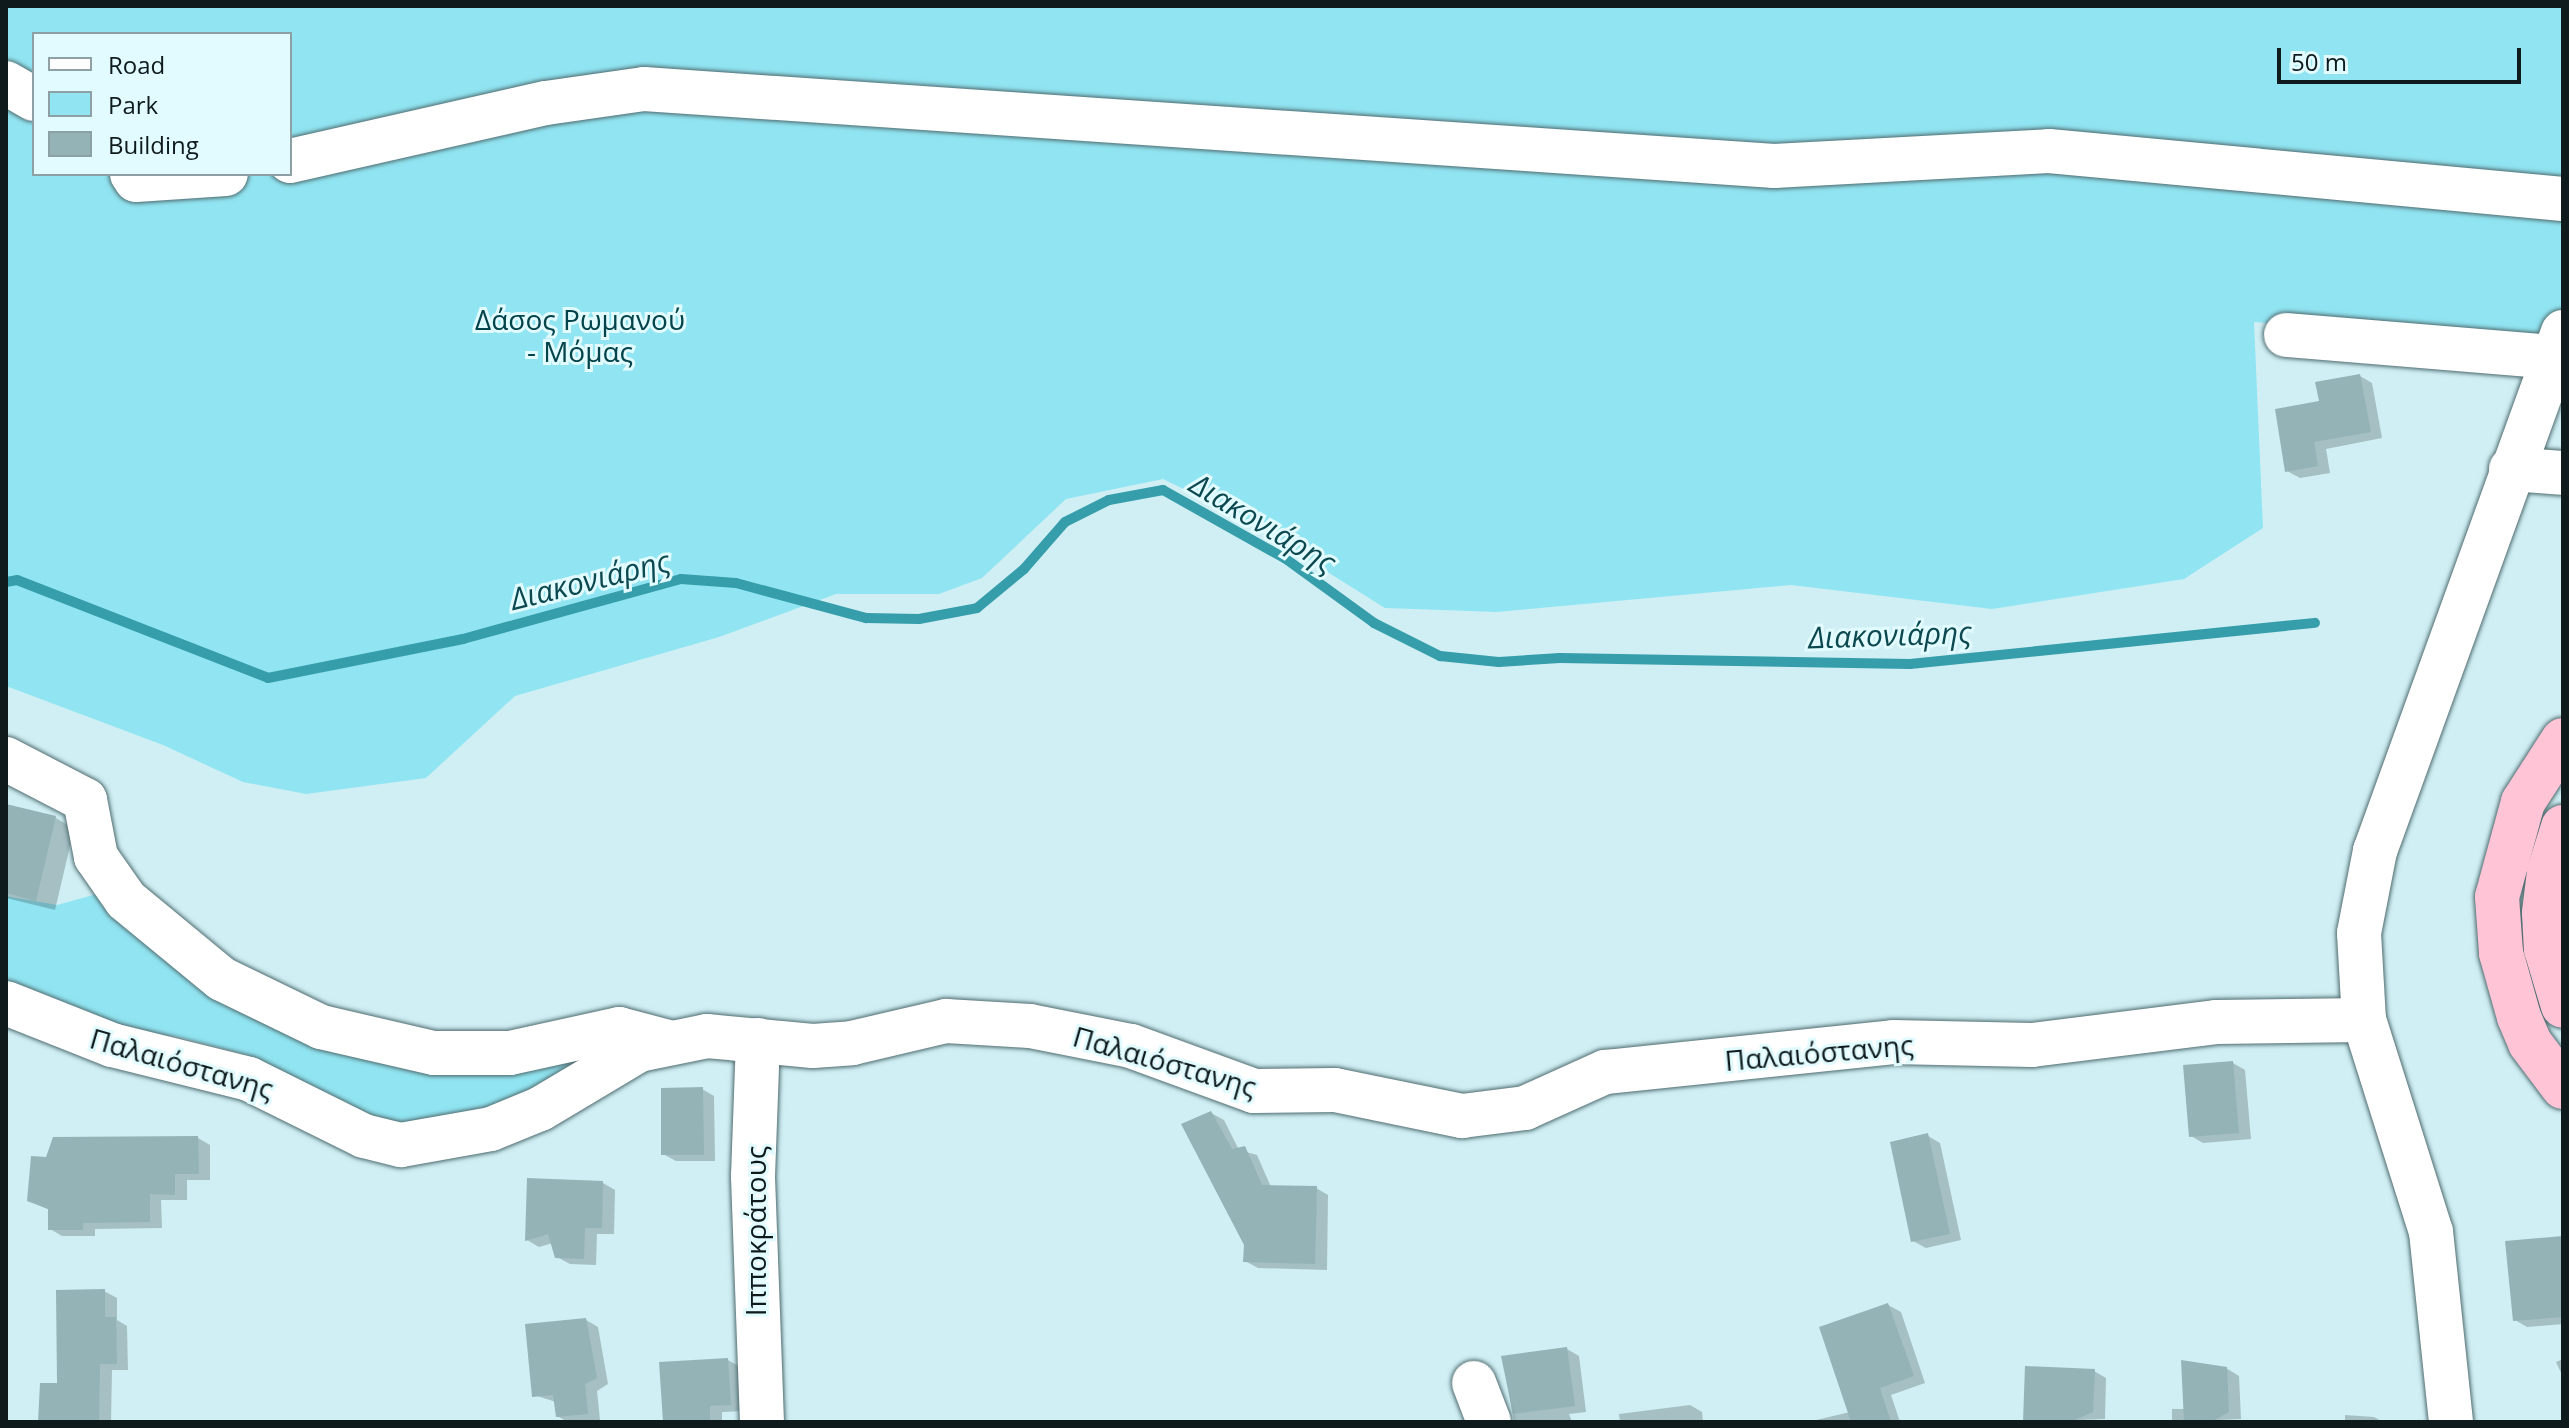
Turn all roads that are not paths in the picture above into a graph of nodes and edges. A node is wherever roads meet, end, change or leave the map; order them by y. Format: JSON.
{"nodes":[{"id":1,"x":6,"y":83,"type":"edge"},
{"id":2,"x":32,"y":98,"type":"edge"},
{"id":3,"x":292,"y":161,"type":"edge"},
{"id":4,"x":133,"y":176,"type":"edge"},
{"id":5,"x":196,"y":176,"type":"edge"},
{"id":6,"x":2563,"y":199,"type":"edge"},
{"id":7,"x":2286,"y":335,"type":"dead end"},
{"id":8,"x":2557,"y":345,"type":"edge"},
{"id":9,"x":2511,"y":469,"type":"junction"},
{"id":10,"x":2563,"y":473,"type":"edge"},
{"id":11,"x":2563,"y":740,"type":"edge"},
{"id":12,"x":6,"y":759,"type":"edge"},
{"id":13,"x":2563,"y":827,"type":"edge"},
{"id":14,"x":6,"y":1003,"type":"edge"},
{"id":15,"x":2563,"y":1006,"type":"edge"},
{"id":16,"x":2364,"y":1020,"type":"junction"},
{"id":17,"x":758,"y":1040,"type":"junction"},
{"id":18,"x":668,"y":1042,"type":"junction"},
{"id":19,"x":2563,"y":1087,"type":"edge"},
{"id":20,"x":762,"y":1422,"type":"edge"},
{"id":21,"x":2451,"y":1422,"type":"edge"}],
"edges":[{"from":1,"to":2,"type":"street"},
{"from":3,"to":6,"type":"street"},
{"from":4,"to":5,"type":"street"},
{"from":7,"to":8,"type":"street"},
{"from":8,"to":9,"type":"street"},
{"from":9,"to":10,"type":"street"},
{"from":9,"to":16,"type":"street"},
{"from":11,"to":19,"type":"highway"},
{"from":12,"to":18,"type":"street"},
{"from":13,"to":15,"type":"highway"},
{"from":14,"to":18,"type":"street","name":"Παλαιόστανης"},
{"from":16,"to":17,"type":"street","name":"Παλαιόστανης"},
{"from":16,"to":21,"type":"street"},
{"from":17,"to":18,"type":"street","name":"Παλαιόστανης"},
{"from":17,"to":20,"type":"street","name":"Ιπποκράτους"}]}
